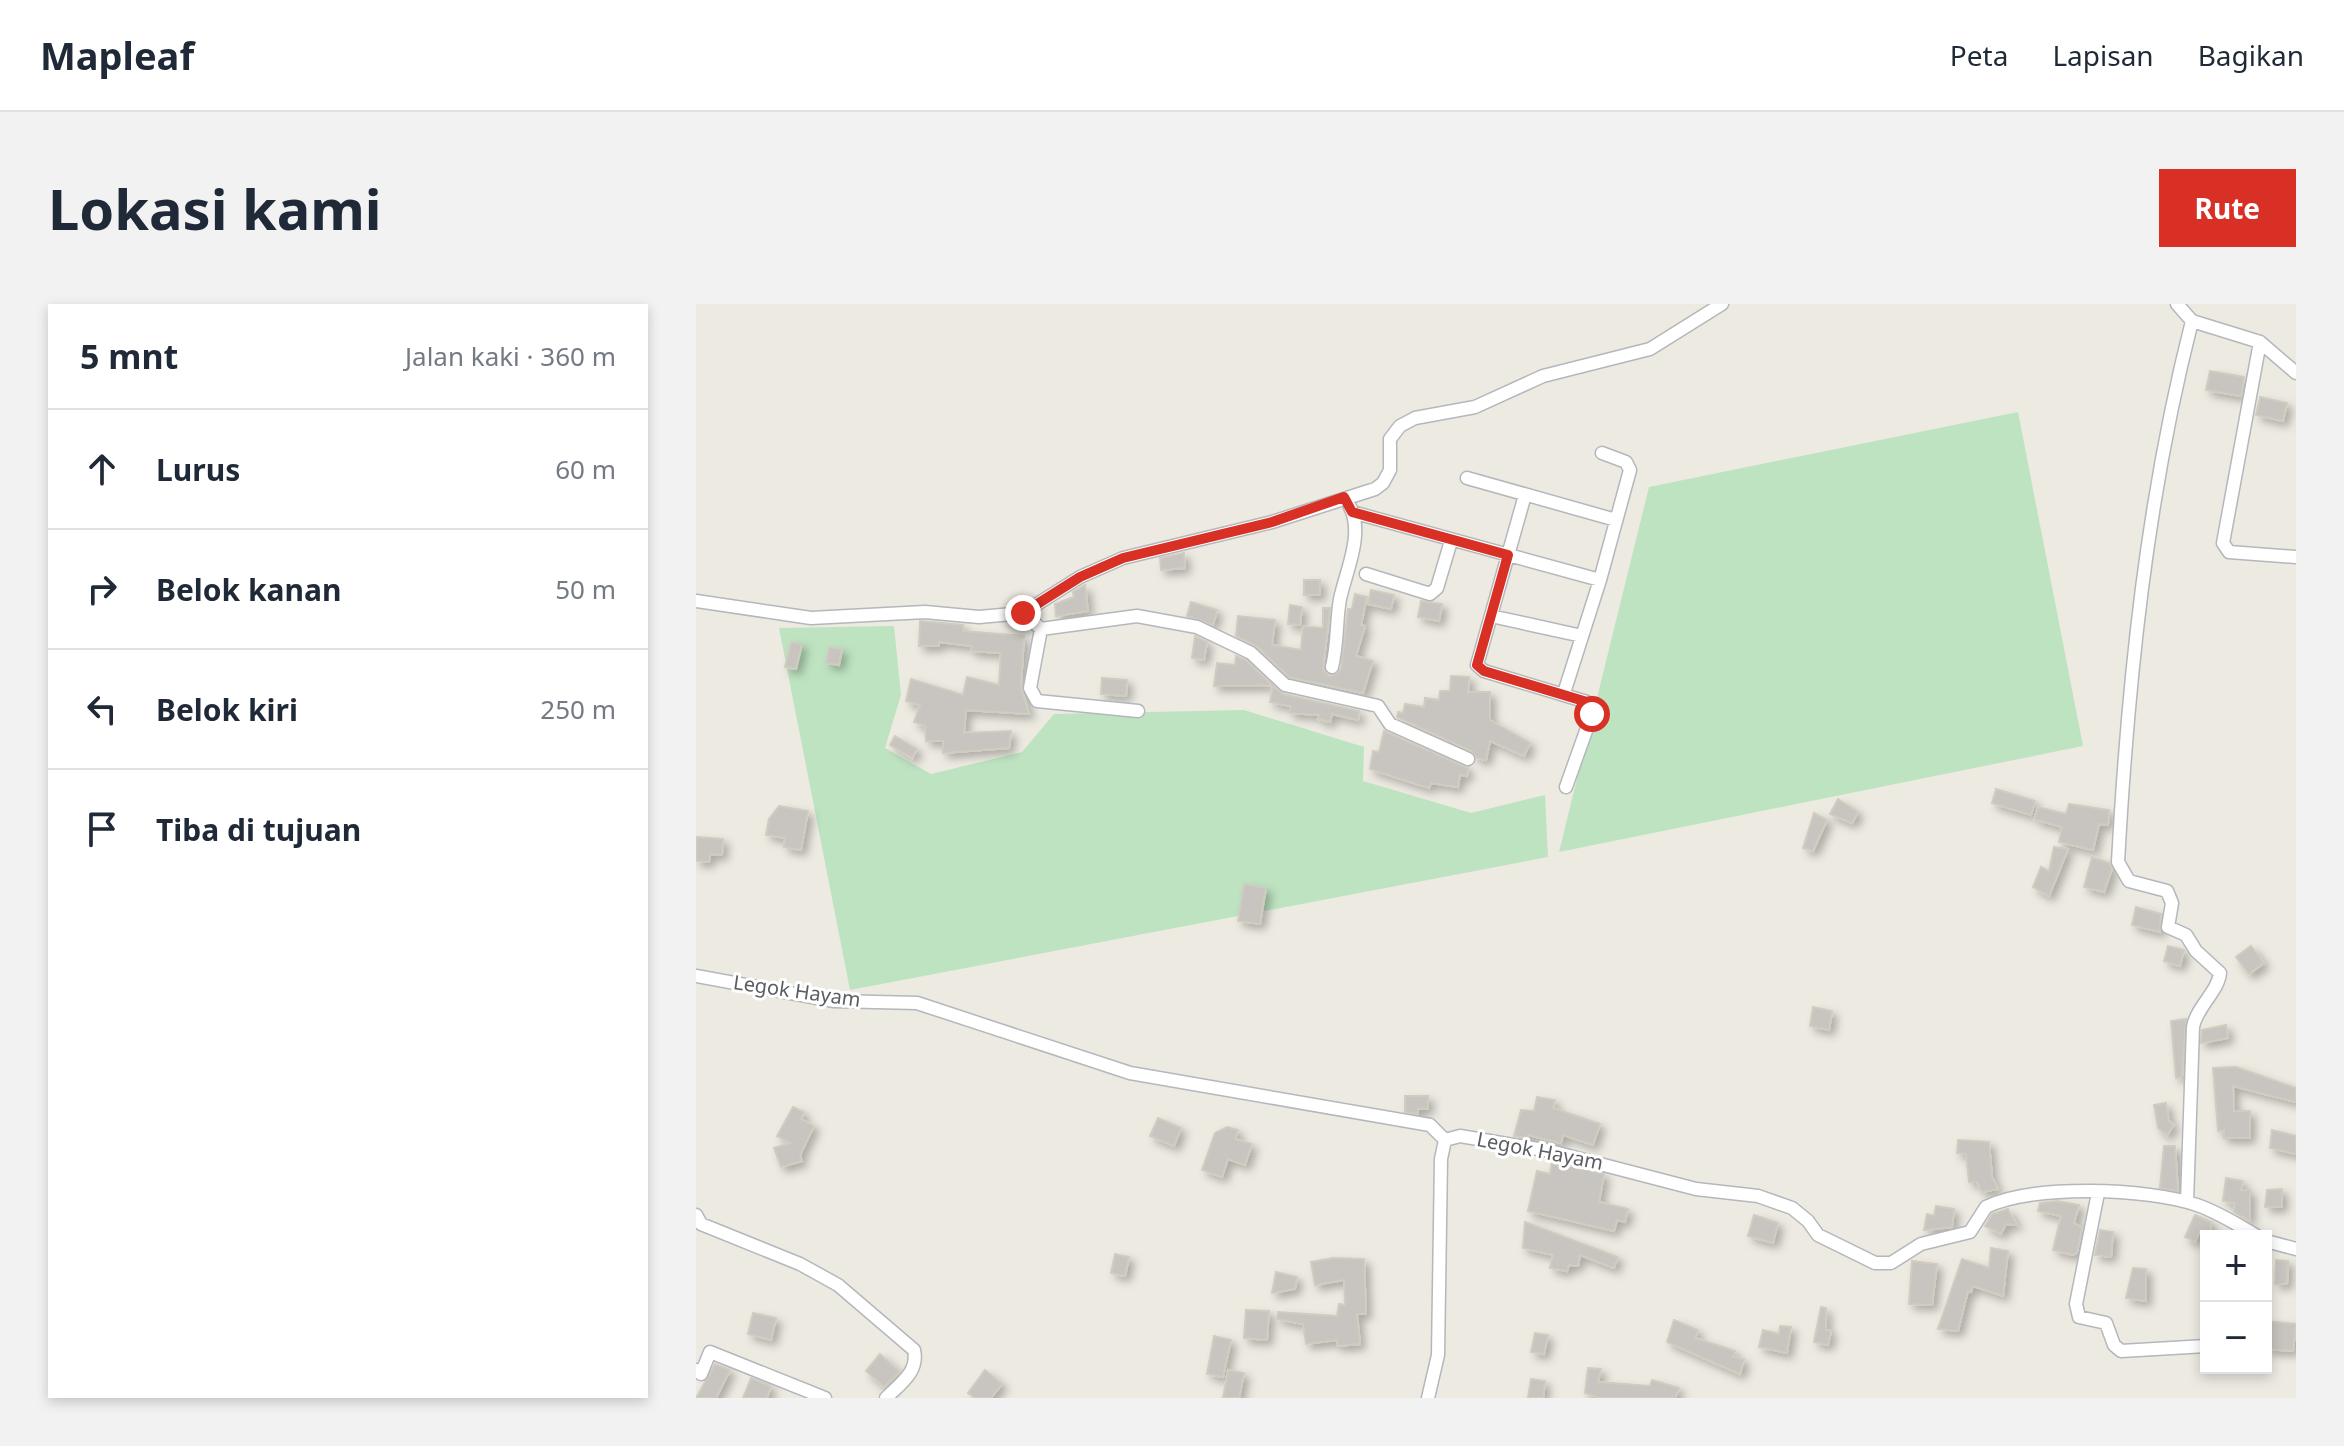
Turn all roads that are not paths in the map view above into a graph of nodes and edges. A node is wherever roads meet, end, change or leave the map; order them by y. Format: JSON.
{"nodes":[{"id":1,"x":1722,"y":304,"type":"edge"},
{"id":2,"x":2177,"y":304,"type":"edge"},
{"id":3,"x":2192,"y":321,"type":"junction"},
{"id":4,"x":2260,"y":342,"type":"junction"},
{"id":5,"x":2296,"y":373,"type":"edge"},
{"id":6,"x":1602,"y":453,"type":"dead end"},
{"id":7,"x":1467,"y":478,"type":"dead end"},
{"id":8,"x":1525,"y":495,"type":"junction"},
{"id":9,"x":1344,"y":497,"type":"junction"},
{"id":10,"x":1352,"y":512,"type":"junction"},
{"id":11,"x":1616,"y":520,"type":"junction"},
{"id":12,"x":1451,"y":541,"type":"junction"},
{"id":13,"x":1508,"y":555,"type":"junction"},
{"id":14,"x":2296,"y":557,"type":"edge"},
{"id":15,"x":1366,"y":574,"type":"dead end"},
{"id":16,"x":1600,"y":580,"type":"junction"},
{"id":17,"x":696,"y":601,"type":"edge"},
{"id":18,"x":1023,"y":613,"type":"junction"},
{"id":19,"x":1491,"y":616,"type":"junction"},
{"id":20,"x":1041,"y":629,"type":"junction"},
{"id":21,"x":1582,"y":636,"type":"junction"},
{"id":22,"x":1332,"y":667,"type":"dead end"},
{"id":23,"x":1564,"y":693,"type":"junction"},
{"id":24,"x":1138,"y":711,"type":"dead end"},
{"id":25,"x":1468,"y":759,"type":"dead end"},
{"id":26,"x":1566,"y":787,"type":"dead end"},
{"id":27,"x":696,"y":976,"type":"edge"},
{"id":28,"x":1445,"y":1140,"type":"junction"},
{"id":29,"x":2098,"y":1193,"type":"junction"},
{"id":30,"x":2187,"y":1202,"type":"junction"},
{"id":31,"x":696,"y":1215,"type":"edge"},
{"id":32,"x":2247,"y":1230,"type":"edge"},
{"id":33,"x":2272,"y":1243,"type":"edge"},
{"id":34,"x":2296,"y":1249,"type":"edge"},
{"id":35,"x":2200,"y":1346,"type":"edge"},
{"id":36,"x":696,"y":1370,"type":"edge"},
{"id":37,"x":825,"y":1398,"type":"edge"},
{"id":38,"x":886,"y":1398,"type":"edge"},
{"id":39,"x":1428,"y":1398,"type":"edge"}],
"edges":[{"from":1,"to":9,"type":"street"},
{"from":2,"to":3,"type":"street"},
{"from":3,"to":4,"type":"street"},
{"from":3,"to":30,"type":"street"},
{"from":4,"to":5,"type":"street"},
{"from":4,"to":14,"type":"street"},
{"from":6,"to":11,"type":"street"},
{"from":7,"to":8,"type":"street"},
{"from":8,"to":11,"type":"street"},
{"from":8,"to":13,"type":"street"},
{"from":9,"to":10,"type":"street"},
{"from":9,"to":18,"type":"street"},
{"from":10,"to":12,"type":"street"},
{"from":10,"to":22,"type":"street"},
{"from":11,"to":16,"type":"street"},
{"from":12,"to":13,"type":"street"},
{"from":12,"to":15,"type":"street"},
{"from":13,"to":16,"type":"street"},
{"from":13,"to":19,"type":"street"},
{"from":16,"to":21,"type":"street"},
{"from":17,"to":18,"type":"street"},
{"from":18,"to":20,"type":"street"},
{"from":19,"to":21,"type":"street"},
{"from":19,"to":23,"type":"street"},
{"from":20,"to":24,"type":"street"},
{"from":20,"to":25,"type":"street"},
{"from":21,"to":23,"type":"street"},
{"from":23,"to":26,"type":"street"},
{"from":27,"to":28,"type":"street","name":"Legok Hayam"},
{"from":28,"to":29,"type":"street","name":"Legok Hayam"},
{"from":28,"to":39,"type":"street"},
{"from":29,"to":30,"type":"street","name":"Legok Hayam"},
{"from":29,"to":35,"type":"street"},
{"from":30,"to":32,"type":"street","name":"Legok Hayam"},
{"from":31,"to":38,"type":"street"},
{"from":33,"to":34,"type":"street"},
{"from":36,"to":37,"type":"street"}]}
